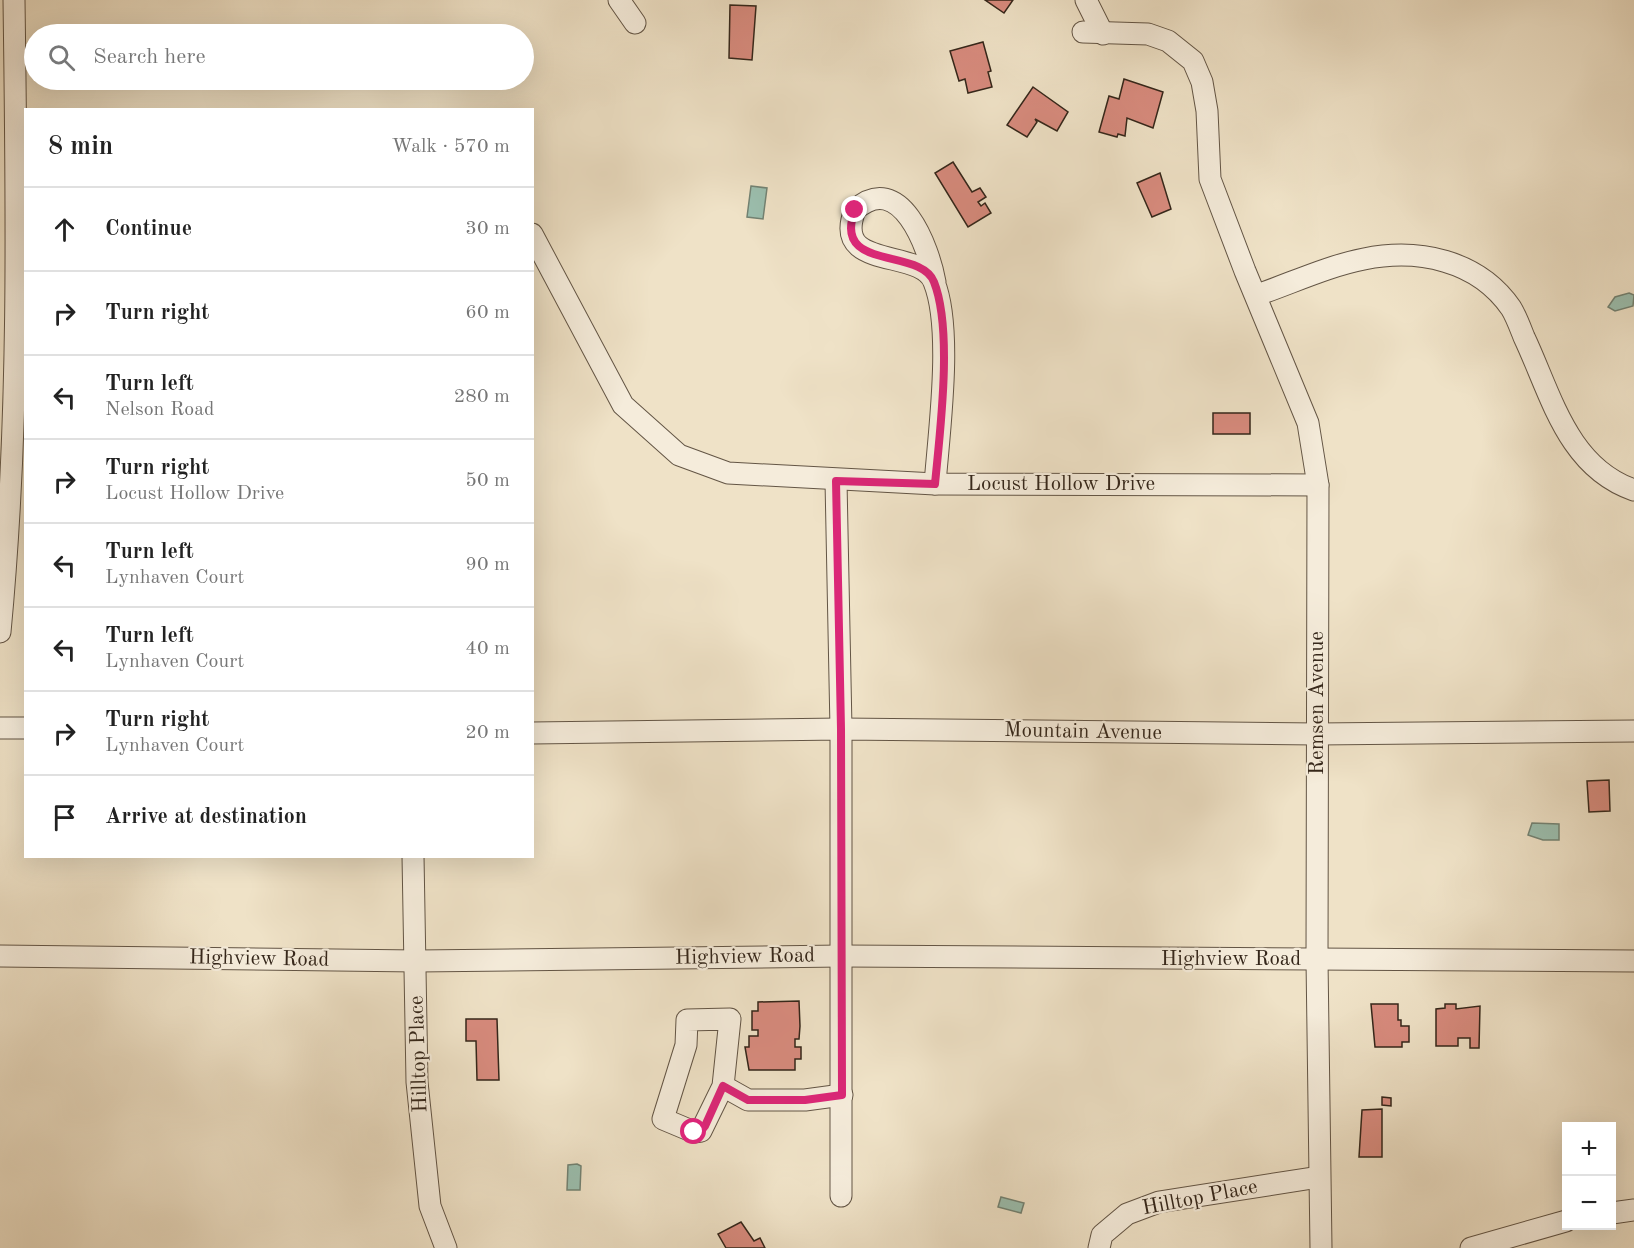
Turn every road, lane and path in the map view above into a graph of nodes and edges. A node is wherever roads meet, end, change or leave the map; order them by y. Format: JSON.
{"nodes":[{"id":1,"x":14,"y":0,"type":"edge"},
{"id":2,"x":619,"y":0,"type":"edge"},
{"id":3,"x":1086,"y":0,"type":"edge"},
{"id":4,"x":634,"y":23,"type":"dead end"},
{"id":5,"x":8,"y":92,"type":"edge"},
{"id":6,"x":8,"y":237,"type":"edge"},
{"id":7,"x":534,"y":238,"type":"edge"},
{"id":8,"x":934,"y":282,"type":"dead end"},
{"id":9,"x":1257,"y":295,"type":"junction"},
{"id":10,"x":6,"y":459,"type":"edge"},
{"id":11,"x":836,"y":481,"type":"junction"},
{"id":12,"x":935,"y":484,"type":"junction"},
{"id":13,"x":1318,"y":485,"type":"junction"},
{"id":14,"x":1634,"y":490,"type":"edge"},
{"id":15,"x":0,"y":632,"type":"edge"},
{"id":16,"x":0,"y":728,"type":"edge"},
{"id":17,"x":24,"y":728,"type":"edge"},
{"id":18,"x":841,"y":729,"type":"junction"},
{"id":19,"x":1634,"y":730,"type":"edge"},
{"id":20,"x":534,"y":733,"type":"edge"},
{"id":21,"x":1317,"y":734,"type":"junction"},
{"id":22,"x":414,"y":858,"type":"edge"},
{"id":23,"x":0,"y":956,"type":"edge"},
{"id":24,"x":842,"y":956,"type":"junction"},
{"id":25,"x":1317,"y":960,"type":"junction"},
{"id":26,"x":417,"y":961,"type":"junction"},
{"id":27,"x":1634,"y":961,"type":"edge"},
{"id":28,"x":723,"y":1086,"type":"junction"},
{"id":29,"x":842,"y":1095,"type":"junction"},
{"id":30,"x":1318,"y":1177,"type":"junction"},
{"id":31,"x":841,"y":1196,"type":"dead end"},
{"id":32,"x":1634,"y":1210,"type":"edge"},
{"id":33,"x":1616,"y":1212,"type":"edge"},
{"id":34,"x":1562,"y":1222,"type":"edge"},
{"id":35,"x":1504,"y":1243,"type":"edge"},
{"id":36,"x":446,"y":1248,"type":"edge"},
{"id":37,"x":1099,"y":1248,"type":"edge"},
{"id":38,"x":1321,"y":1248,"type":"edge"},
{"id":39,"x":1471,"y":1248,"type":"edge"}],
"edges":[{"from":1,"to":5,"type":"street"},
{"from":2,"to":4,"type":"street"},
{"from":3,"to":9,"type":"street","name":"Remsen Avenue"},
{"from":5,"to":6,"type":"street"},
{"from":6,"to":10,"type":"street"},
{"from":7,"to":11,"type":"street","name":"Locust Hollow Drive"},
{"from":8,"to":12,"type":"street"},
{"from":9,"to":13,"type":"street","name":"Remsen Avenue"},
{"from":9,"to":14,"type":"street"},
{"from":10,"to":15,"type":"street"},
{"from":11,"to":12,"type":"street","name":"Locust Hollow Drive"},
{"from":11,"to":18,"type":"street"},
{"from":12,"to":13,"type":"street","name":"Locust Hollow Drive"},
{"from":13,"to":21,"type":"street","name":"Remsen Avenue"},
{"from":16,"to":17,"type":"street"},
{"from":18,"to":20,"type":"street","name":"Mountain Avenue"},
{"from":18,"to":21,"type":"street","name":"Mountain Avenue"},
{"from":18,"to":24,"type":"street"},
{"from":19,"to":21,"type":"street","name":"Mountain Avenue"},
{"from":21,"to":25,"type":"street","name":"Remsen Avenue"},
{"from":22,"to":26,"type":"street","name":"Hilltop Place"},
{"from":23,"to":26,"type":"street","name":"Highview Road"},
{"from":24,"to":25,"type":"street","name":"Highview Road"},
{"from":24,"to":26,"type":"street","name":"Highview Road"},
{"from":24,"to":29,"type":"street"},
{"from":25,"to":27,"type":"street","name":"Highview Road"},
{"from":25,"to":30,"type":"street","name":"Remsen Avenue"},
{"from":26,"to":36,"type":"street","name":"Hilltop Place"},
{"from":28,"to":28,"type":"street"},
{"from":28,"to":29,"type":"street"},
{"from":29,"to":31,"type":"street"},
{"from":30,"to":37,"type":"street","name":"Hilltop Place"},
{"from":30,"to":38,"type":"street","name":"Remsen Avenue"},
{"from":32,"to":33,"type":"street"},
{"from":34,"to":35,"type":"street"},
{"from":35,"to":39,"type":"street"}]}
